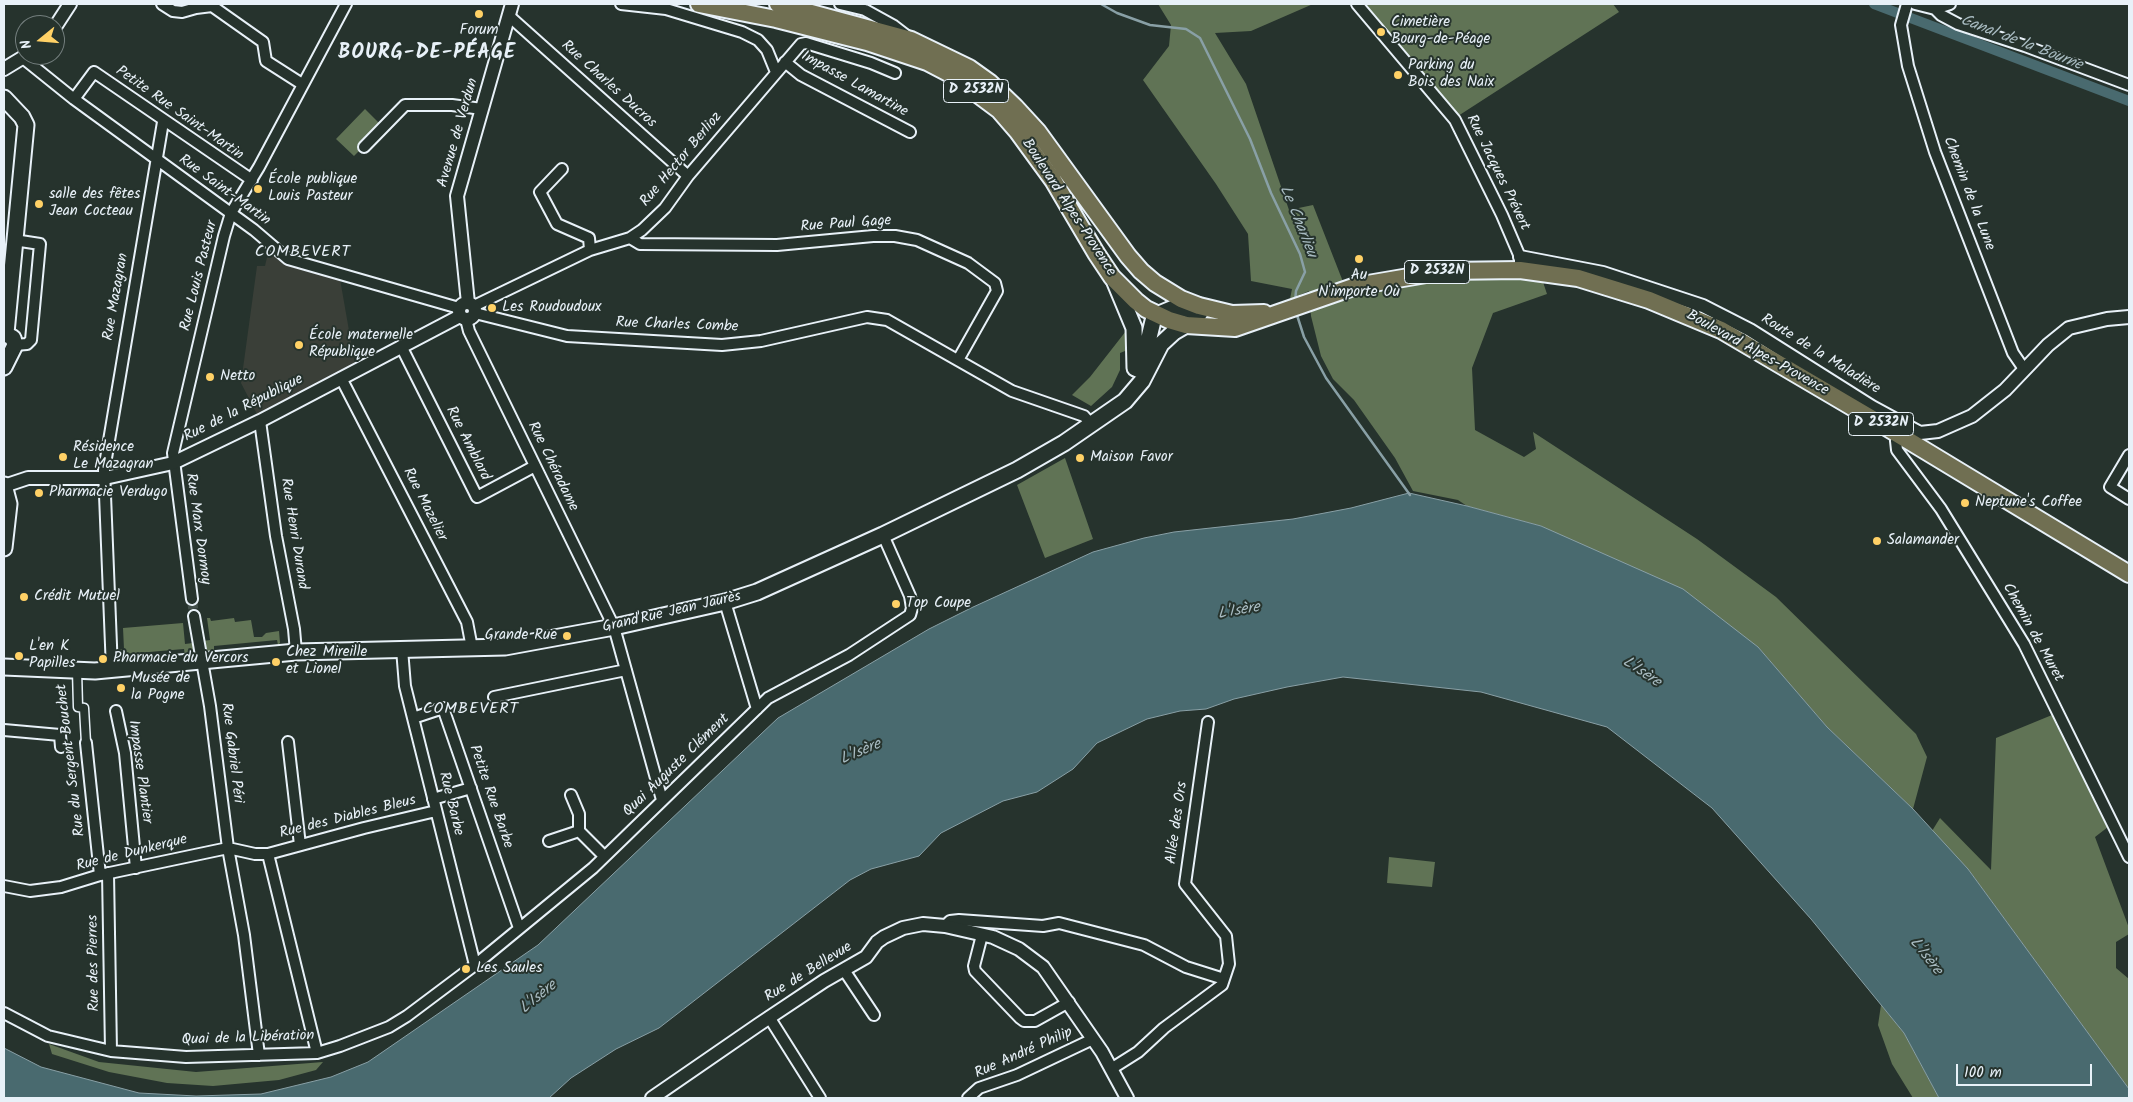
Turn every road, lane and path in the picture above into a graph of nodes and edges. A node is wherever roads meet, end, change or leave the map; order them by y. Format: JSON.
{"nodes":[{"id":1,"x":70,"y":4,"type":"edge"},
{"id":2,"x":162,"y":4,"type":"edge"},
{"id":3,"x":346,"y":4,"type":"edge"},
{"id":4,"x":621,"y":4,"type":"edge"},
{"id":5,"x":700,"y":4,"type":"edge"},
{"id":6,"x":778,"y":4,"type":"edge"},
{"id":7,"x":840,"y":4,"type":"edge"},
{"id":8,"x":1356,"y":4,"type":"edge"},
{"id":9,"x":1907,"y":4,"type":"edge"},
{"id":10,"x":1915,"y":4,"type":"edge"},
{"id":11,"x":1950,"y":4,"type":"edge"},
{"id":12,"x":1935,"y":9,"type":"junction"},
{"id":13,"x":510,"y":10,"type":"edge"},
{"id":14,"x":63,"y":15,"type":"edge"},
{"id":15,"x":911,"y":40,"type":"junction"},
{"id":16,"x":785,"y":62,"type":"junction"},
{"id":17,"x":34,"y":65,"type":"edge"},
{"id":18,"x":776,"y":72,"type":"junction"},
{"id":19,"x":896,"y":73,"type":"dead end"},
{"id":20,"x":302,"y":84,"type":"junction"},
{"id":21,"x":2129,"y":85,"type":"edge"},
{"id":22,"x":4,"y":98,"type":"edge"},
{"id":23,"x":74,"y":99,"type":"junction"},
{"id":24,"x":482,"y":109,"type":"junction"},
{"id":25,"x":163,"y":122,"type":"junction"},
{"id":26,"x":910,"y":132,"type":"dead end"},
{"id":27,"x":364,"y":147,"type":"dead end"},
{"id":28,"x":156,"y":160,"type":"junction"},
{"id":29,"x":562,"y":168,"type":"dead end"},
{"id":30,"x":688,"y":176,"type":"junction"},
{"id":31,"x":252,"y":180,"type":"junction"},
{"id":32,"x":231,"y":213,"type":"junction"},
{"id":33,"x":630,"y":238,"type":"junction"},
{"id":34,"x":14,"y":240,"type":"junction"},
{"id":35,"x":590,"y":250,"type":"junction"},
{"id":36,"x":1520,"y":263,"type":"junction"},
{"id":37,"x":7,"y":273,"type":"edge"},
{"id":38,"x":1112,"y":277,"type":"junction"},
{"id":39,"x":1286,"y":309,"type":"junction"},
{"id":40,"x":467,"y":311,"type":"junction"},
{"id":41,"x":1224,"y":312,"type":"junction"},
{"id":42,"x":1158,"y":315,"type":"junction"},
{"id":43,"x":2129,"y":317,"type":"edge"},
{"id":44,"x":1186,"y":325,"type":"junction"},
{"id":45,"x":401,"y":346,"type":"junction"},
{"id":46,"x":7,"y":349,"type":"edge"},
{"id":47,"x":958,"y":360,"type":"junction"},
{"id":48,"x":2024,"y":369,"type":"junction"},
{"id":49,"x":1135,"y":373,"type":"junction"},
{"id":50,"x":341,"y":378,"type":"junction"},
{"id":51,"x":260,"y":421,"type":"junction"},
{"id":52,"x":1097,"y":421,"type":"junction"},
{"id":53,"x":1898,"y":435,"type":"junction"},
{"id":54,"x":2129,"y":455,"type":"edge"},
{"id":55,"x":173,"y":463,"type":"junction"},
{"id":56,"x":535,"y":466,"type":"junction"},
{"id":57,"x":105,"y":478,"type":"junction"},
{"id":58,"x":4,"y":486,"type":"edge"},
{"id":59,"x":2129,"y":498,"type":"edge"},
{"id":60,"x":883,"y":535,"type":"junction"},
{"id":61,"x":4,"y":548,"type":"edge"},
{"id":62,"x":2129,"y":574,"type":"edge"},
{"id":63,"x":192,"y":599,"type":"tunnel mouth"},
{"id":64,"x":726,"y":602,"type":"junction"},
{"id":65,"x":194,"y":616,"type":"tunnel mouth"},
{"id":66,"x":614,"y":627,"type":"junction"},
{"id":67,"x":472,"y":648,"type":"junction"},
{"id":68,"x":402,"y":649,"type":"junction"},
{"id":69,"x":296,"y":652,"type":"junction"},
{"id":70,"x":202,"y":662,"type":"junction"},
{"id":71,"x":4,"y":667,"type":"edge"},
{"id":72,"x":77,"y":670,"type":"junction"},
{"id":73,"x":112,"y":670,"type":"junction"},
{"id":74,"x":626,"y":670,"type":"junction"},
{"id":75,"x":494,"y":697,"type":"dead end"},
{"id":76,"x":757,"y":709,"type":"junction"},
{"id":77,"x":116,"y":711,"type":"dead end"},
{"id":78,"x":413,"y":718,"type":"junction"},
{"id":79,"x":1208,"y":722,"type":"dead end"},
{"id":80,"x":4,"y":730,"type":"edge"},
{"id":81,"x":288,"y":742,"type":"dead end"},
{"id":82,"x":86,"y":743,"type":"joint"},
{"id":83,"x":61,"y":747,"type":"dead end"},
{"id":84,"x":471,"y":788,"type":"junction"},
{"id":85,"x":571,"y":795,"type":"dead end"},
{"id":86,"x":433,"y":799,"type":"junction"},
{"id":87,"x":662,"y":800,"type":"junction"},
{"id":88,"x":436,"y":811,"type":"junction"},
{"id":89,"x":579,"y":831,"type":"junction"},
{"id":90,"x":549,"y":841,"type":"dead end"},
{"id":91,"x":300,"y":845,"type":"junction"},
{"id":92,"x":228,"y":848,"type":"junction"},
{"id":93,"x":268,"y":854,"type":"junction"},
{"id":94,"x":604,"y":856,"type":"junction"},
{"id":95,"x":2129,"y":857,"type":"edge"},
{"id":96,"x":136,"y":868,"type":"junction"},
{"id":97,"x":104,"y":874,"type":"junction"},
{"id":98,"x":4,"y":886,"type":"edge"},
{"id":99,"x":945,"y":926,"type":"junction"},
{"id":100,"x":519,"y":928,"type":"junction"},
{"id":101,"x":982,"y":934,"type":"junction"},
{"id":102,"x":475,"y":964,"type":"junction"},
{"id":103,"x":844,"y":970,"type":"junction"},
{"id":104,"x":1224,"y":979,"type":"junction"},
{"id":105,"x":1069,"y":1002,"type":"junction"},
{"id":106,"x":4,"y":1013,"type":"edge"},
{"id":107,"x":874,"y":1015,"type":"dead end"},
{"id":108,"x":769,"y":1017,"type":"junction"},
{"id":109,"x":1093,"y":1038,"type":"junction"},
{"id":110,"x":111,"y":1051,"type":"junction"},
{"id":111,"x":317,"y":1053,"type":"junction"},
{"id":112,"x":259,"y":1055,"type":"junction"},
{"id":113,"x":1111,"y":1069,"type":"junction"},
{"id":114,"x":652,"y":1098,"type":"edge"},
{"id":115,"x":820,"y":1098,"type":"edge"},
{"id":116,"x":968,"y":1098,"type":"edge"},
{"id":117,"x":1127,"y":1098,"type":"edge"}],
"edges":[{"from":1,"to":14,"type":"street"},
{"from":2,"to":20,"type":"street"},
{"from":3,"to":20,"type":"street","name":"Rue Louis Pasteur"},
{"from":4,"to":18,"type":"street"},
{"from":5,"to":38,"type":"main road","name":"Boulevard Alpes-Provence","number":"D 2532N"},
{"from":6,"to":15,"type":"main road","name":"Boulevard Alpes-Provence","number":"D 2532N"},
{"from":7,"to":15,"type":"street"},
{"from":8,"to":36,"type":"street","name":"Rue Jacques Prévert"},
{"from":9,"to":48,"type":"street","name":"Chemin de la Lune"},
{"from":10,"to":12,"type":"street"},
{"from":11,"to":12,"type":"street"},
{"from":12,"to":21,"type":"street"},
{"from":13,"to":24,"type":"street","name":"Avenue de Verdun"},
{"from":13,"to":30,"type":"street","name":"Rue Charles Ducros"},
{"from":15,"to":41,"type":"main road","name":"Boulevard Alpes-Provence","number":"D 2532N"},
{"from":16,"to":18,"type":"street","name":"Rue Hector Berlioz"},
{"from":16,"to":19,"type":"street","name":"Rue Hector Berlioz"},
{"from":16,"to":26,"type":"street","name":"Impasse Lamartine"},
{"from":17,"to":23,"type":"street","name":"Rue Saint-Martin"},
{"from":18,"to":30,"type":"street","name":"Rue Hector Berlioz"},
{"from":20,"to":31,"type":"street","name":"Rue Louis Pasteur"},
{"from":22,"to":34,"type":"main road"},
{"from":23,"to":25,"type":"street","name":"Petite Rue Saint-Martin"},
{"from":23,"to":28,"type":"street","name":"Rue Saint-Martin"},
{"from":24,"to":27,"type":"street"},
{"from":24,"to":40,"type":"street","name":"Avenue de Verdun"},
{"from":25,"to":28,"type":"street","name":"Rue Mazagran"},
{"from":25,"to":31,"type":"street","name":"Petite Rue Saint-Martin"},
{"from":28,"to":32,"type":"street","name":"Rue Saint-Martin"},
{"from":28,"to":57,"type":"street","name":"Rue Mazagran"},
{"from":29,"to":35,"type":"street"},
{"from":30,"to":33,"type":"street","name":"Rue Hector Berlioz"},
{"from":31,"to":32,"type":"street","name":"Rue Louis Pasteur"},
{"from":32,"to":40,"type":"street","name":"Rue Saint-Martin"},
{"from":32,"to":55,"type":"street","name":"Rue Louis Pasteur"},
{"from":33,"to":35,"type":"street","name":"Rue Hector Berlioz"},
{"from":33,"to":47,"type":"street","name":"Rue Paul Gage"},
{"from":34,"to":37,"type":"main road"},
{"from":34,"to":46,"type":"street"},
{"from":35,"to":40,"type":"street","name":"Rue Hector Berlioz"},
{"from":36,"to":39,"type":"main road","name":"Boulevard Alpes-Provence","number":"D 2532N"},
{"from":36,"to":48,"type":"street","name":"Route de la Maladière"},
{"from":36,"to":53,"type":"main road","name":"Boulevard Alpes-Provence","number":"D 2532N"},
{"from":37,"to":46,"type":"main road"},
{"from":38,"to":42,"type":"main road","name":"Boulevard Alpes-Provence","number":"D 2532N"},
{"from":38,"to":49,"type":"main road"},
{"from":39,"to":41,"type":"main road","number":"D 2532N"},
{"from":39,"to":44,"type":"main road","number":"D 2532N"},
{"from":40,"to":45,"type":"street","name":"Rue de la République"},
{"from":40,"to":47,"type":"street","name":"Rue Charles Combe"},
{"from":40,"to":56,"type":"street","name":"Rue Chéradame"},
{"from":41,"to":42,"type":"main road","number":"D 2532N"},
{"from":42,"to":44,"type":"main road","number":"D 2532N"},
{"from":42,"to":49,"type":"main road"},
{"from":43,"to":48,"type":"street","name":"Route de la Maladière"},
{"from":44,"to":52,"type":"main road"},
{"from":45,"to":50,"type":"street","name":"Rue de la République"},
{"from":45,"to":56,"type":"street","name":"Rue Amblard"},
{"from":47,"to":52,"type":"street","name":"Rue Charles Combe"},
{"from":49,"to":52,"type":"main road"},
{"from":50,"to":51,"type":"street","name":"Rue de la République"},
{"from":50,"to":67,"type":"street","name":"Rue Mazelier"},
{"from":51,"to":55,"type":"street","name":"Rue de la République"},
{"from":51,"to":69,"type":"street","name":"Rue Henri Durand"},
{"from":52,"to":60,"type":"main road","name":"Grand'Rue Jean Jaurès"},
{"from":53,"to":62,"type":"main road","name":"Boulevard Alpes-Provence","number":"D 2532N"},
{"from":53,"to":95,"type":"street","name":"Chemin de Muret"},
{"from":54,"to":59,"type":"street"},
{"from":55,"to":57,"type":"street","name":"Rue de la République"},
{"from":55,"to":63,"type":"street","name":"Rue Marx Dormoy"},
{"from":56,"to":66,"type":"street","name":"Rue Chéradame"},
{"from":57,"to":58,"type":"street","name":"Rue de la République"},
{"from":57,"to":73,"type":"street","name":"Rue Mazagran"},
{"from":58,"to":61,"type":"main road"},
{"from":60,"to":64,"type":"main road","name":"Grand'Rue Jean Jaurès"},
{"from":60,"to":76,"type":"street","name":"Quai Auguste Clément"},
{"from":64,"to":66,"type":"main road","name":"Grand'Rue Jean Jaurès"},
{"from":64,"to":76,"type":"street"},
{"from":65,"to":70,"type":"street"},
{"from":66,"to":67,"type":"main road","name":"Grand'Rue Jean Jaurès"},
{"from":66,"to":74,"type":"street","name":"Rue Chéradame"},
{"from":67,"to":68,"type":"main road","name":"Grand'Rue Jean Jaurès"},
{"from":68,"to":69,"type":"main road","name":"Grand'Rue Jean Jaurès"},
{"from":68,"to":78,"type":"street","name":"Rue Barbe"},
{"from":69,"to":70,"type":"main road","name":"Grand'Rue Jean Jaurès"},
{"from":70,"to":73,"type":"main road","name":"Grand'Rue Jean Jaurès"},
{"from":70,"to":92,"type":"street","name":"Rue Gabriel Péri"},
{"from":71,"to":72,"type":"main road","name":"Grand'Rue Jean Jaurès"},
{"from":72,"to":73,"type":"main road","name":"Grand'Rue Jean Jaurès"},
{"from":72,"to":82,"type":"street","name":"Rue du Sergent Bouchet"},
{"from":74,"to":75,"type":"street"},
{"from":74,"to":87,"type":"street","name":"Rue Chéradame"},
{"from":76,"to":87,"type":"street","name":"Quai Auguste Clément"},
{"from":77,"to":96,"type":"street","name":"Impasse Plantier"},
{"from":78,"to":84,"type":"street","name":"Petite Rue Barbe"},
{"from":78,"to":86,"type":"street","name":"Rue Barbe"},
{"from":79,"to":104,"type":"street","name":"Allée des Ors"},
{"from":80,"to":83,"type":"street"},
{"from":81,"to":91,"type":"street"},
{"from":82,"to":97,"type":"street","name":"Rue du Sergent Bouchet"},
{"from":84,"to":86,"type":"street"},
{"from":84,"to":100,"type":"street","name":"Petite Rue Barbe"},
{"from":85,"to":89,"type":"street"},
{"from":86,"to":88,"type":"street","name":"Rue Barbe"},
{"from":87,"to":94,"type":"street","name":"Quai Auguste Clément"},
{"from":88,"to":91,"type":"street","name":"Rue des Diables Bleus"},
{"from":88,"to":102,"type":"street","name":"Rue Barbe"},
{"from":89,"to":90,"type":"street"},
{"from":89,"to":94,"type":"street"},
{"from":91,"to":93,"type":"street","name":"Rue des Diables Bleus"},
{"from":92,"to":93,"type":"street","name":"Rue de Dunkerque"},
{"from":92,"to":96,"type":"street","name":"Rue de Dunkerque"},
{"from":92,"to":112,"type":"street","name":"Rue Gabriel Péri"},
{"from":93,"to":111,"type":"street"},
{"from":94,"to":100,"type":"street","name":"Quai Auguste Clément"},
{"from":96,"to":97,"type":"street","name":"Rue de Dunkerque"},
{"from":97,"to":98,"type":"street","name":"Rue de Dunkerque"},
{"from":97,"to":110,"type":"street","name":"Rue des Pierres"},
{"from":99,"to":101,"type":"street","name":"Rue de Bellevue"},
{"from":99,"to":103,"type":"street","name":"Rue de Bellevue"},
{"from":99,"to":104,"type":"street"},
{"from":100,"to":102,"type":"street","name":"Quai Auguste Clément"},
{"from":101,"to":105,"type":"street","name":"Rue de Bellevue"},
{"from":101,"to":105,"type":"street"},
{"from":102,"to":111,"type":"street","name":"Quai de la Libération"},
{"from":103,"to":107,"type":"street"},
{"from":103,"to":108,"type":"street","name":"Rue de Bellevue"},
{"from":104,"to":113,"type":"street"},
{"from":105,"to":109,"type":"street","name":"Rue de Bellevue"},
{"from":106,"to":110,"type":"street","name":"Quai de la Libération"},
{"from":108,"to":114,"type":"street","name":"Rue de Bellevue"},
{"from":108,"to":115,"type":"street"},
{"from":109,"to":113,"type":"street","name":"Rue de Bellevue"},
{"from":109,"to":116,"type":"street","name":"Rue André Philip"},
{"from":110,"to":112,"type":"street","name":"Quai de la Libération"},
{"from":111,"to":112,"type":"street","name":"Quai de la Libération"},
{"from":113,"to":117,"type":"street","name":"Rue de Bellevue"}]}
